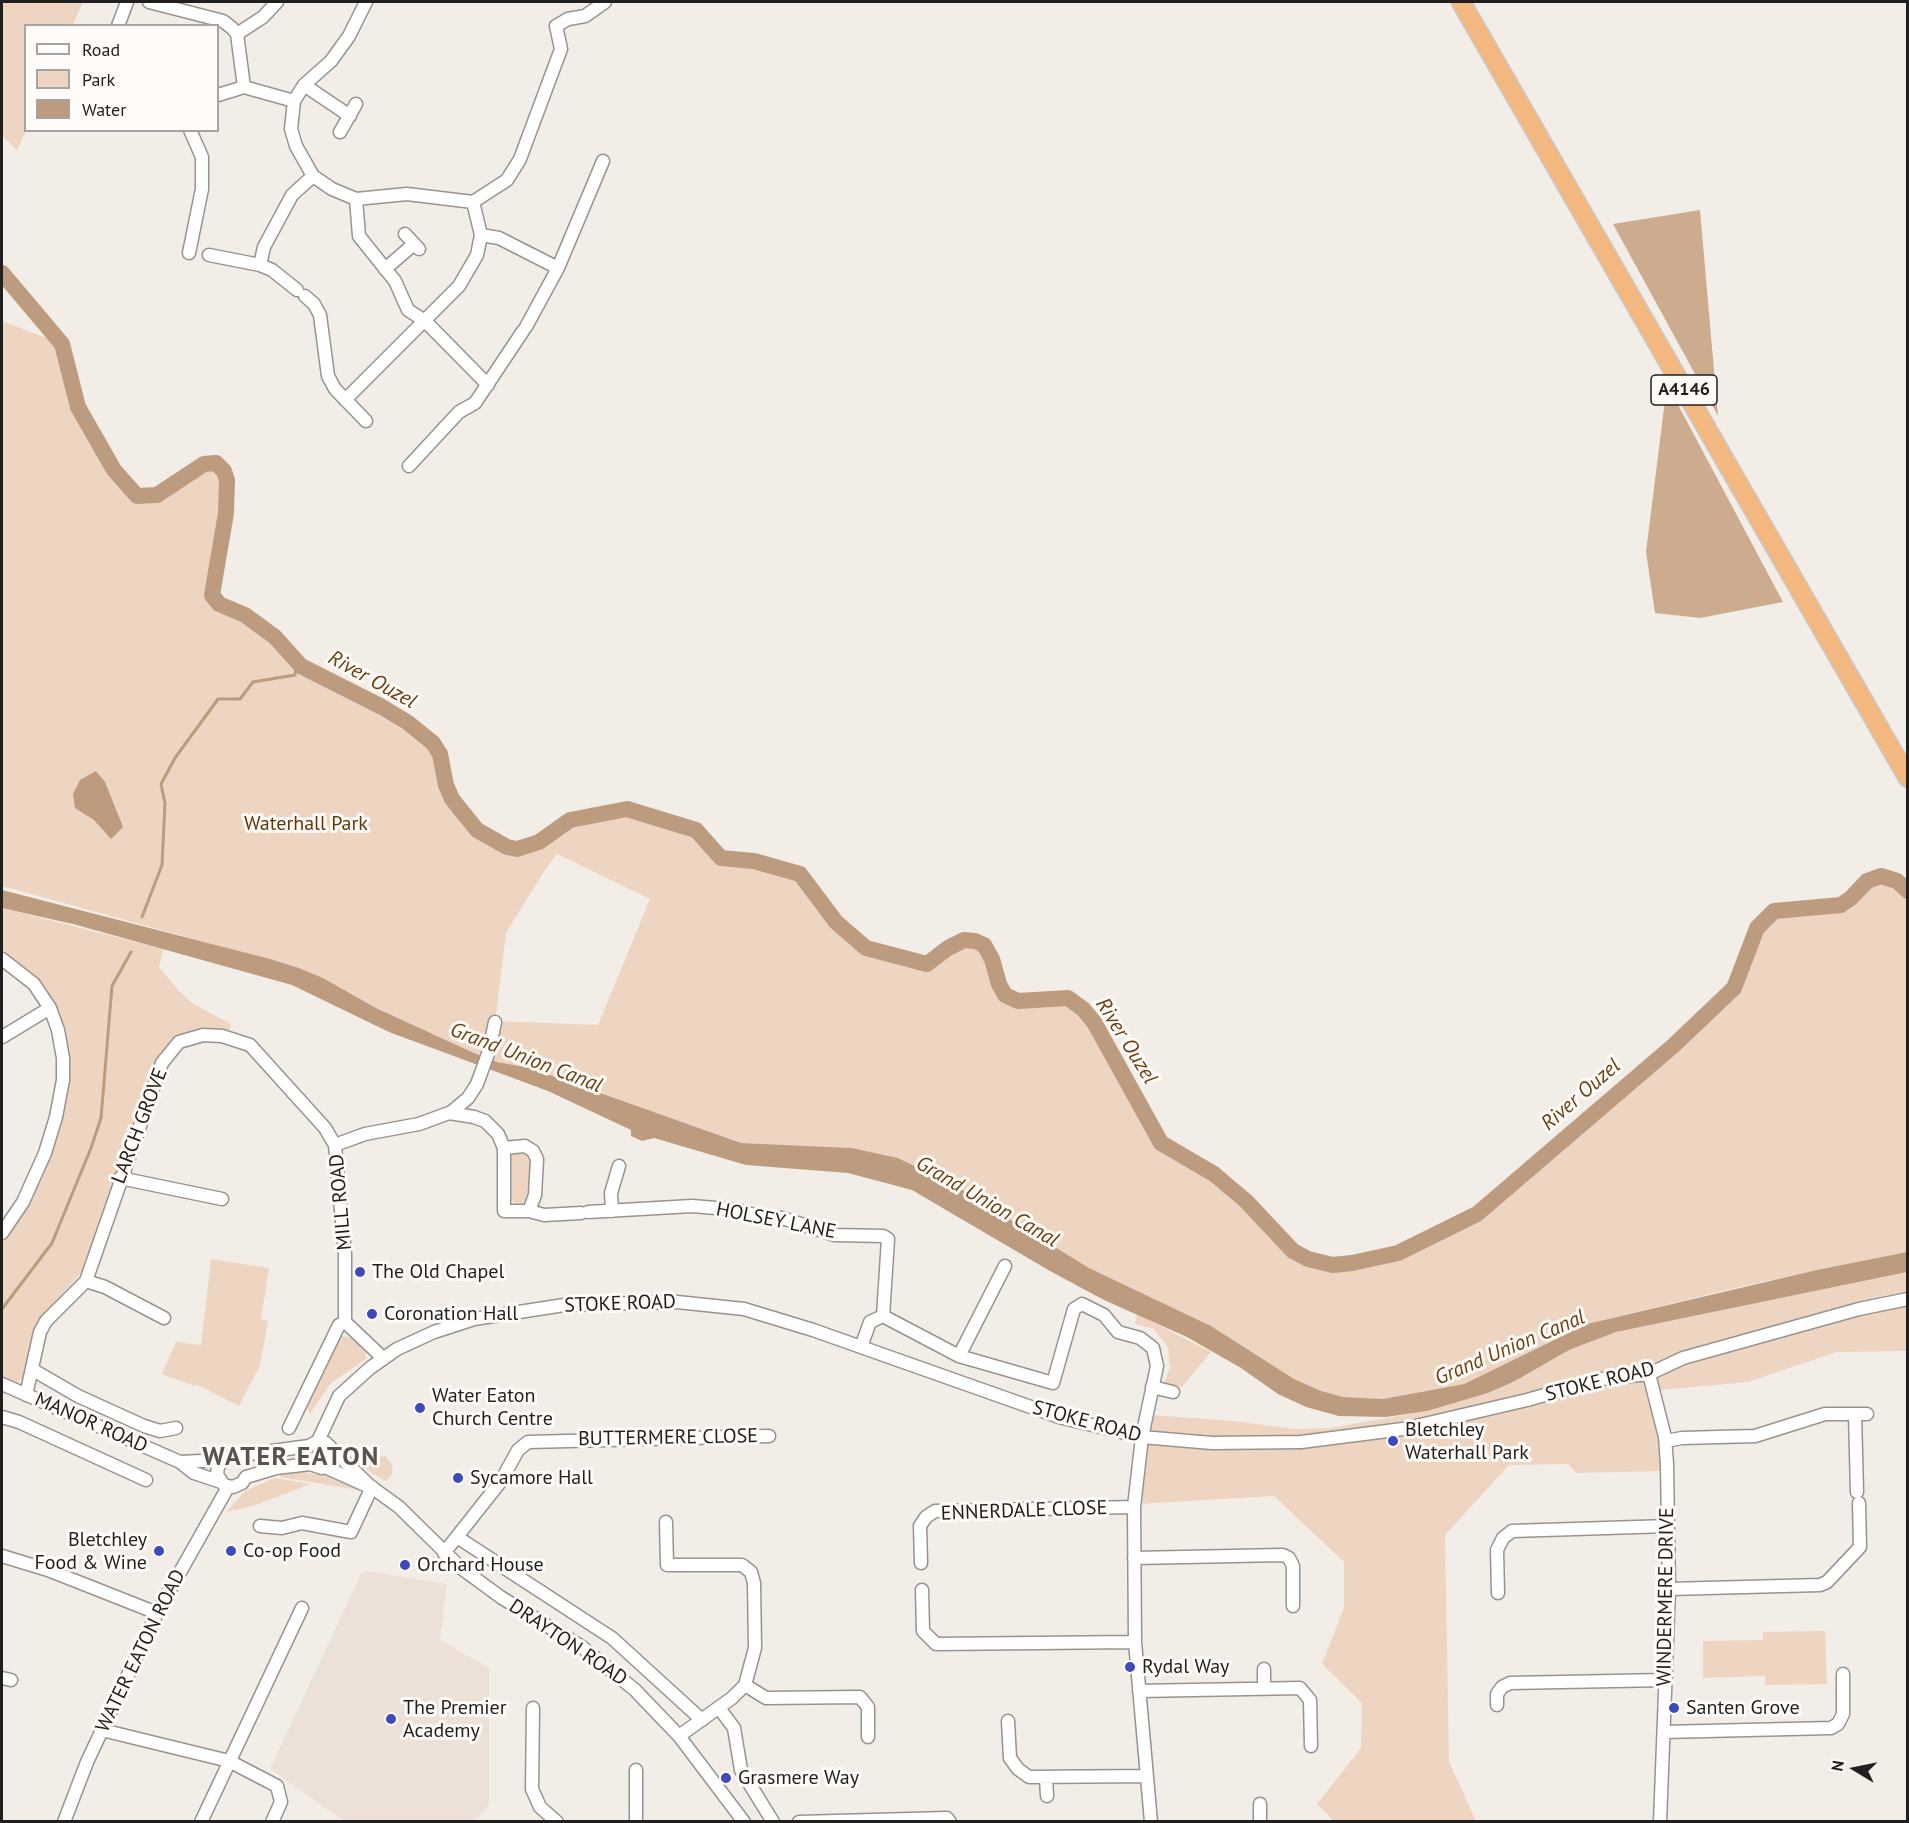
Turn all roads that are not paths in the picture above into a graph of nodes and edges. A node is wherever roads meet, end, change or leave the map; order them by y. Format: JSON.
{"nodes":[{"id":1,"x":127,"y":2,"type":"edge"},
{"id":2,"x":149,"y":2,"type":"edge"},
{"id":3,"x":277,"y":2,"type":"edge"},
{"id":4,"x":366,"y":2,"type":"edge"},
{"id":5,"x":605,"y":2,"type":"edge"},
{"id":6,"x":1461,"y":2,"type":"edge"},
{"id":7,"x":119,"y":24,"type":"edge"},
{"id":8,"x":237,"y":34,"type":"junction"},
{"id":9,"x":304,"y":85,"type":"junction"},
{"id":10,"x":244,"y":87,"type":"junction"},
{"id":11,"x":219,"y":95,"type":"edge"},
{"id":12,"x":294,"y":101,"type":"junction"},
{"id":13,"x":356,"y":104,"type":"dead end"},
{"id":14,"x":350,"y":116,"type":"junction"},
{"id":15,"x":191,"y":132,"type":"edge"},
{"id":16,"x":340,"y":132,"type":"dead end"},
{"id":17,"x":603,"y":161,"type":"dead end"},
{"id":18,"x":314,"y":176,"type":"junction"},
{"id":19,"x":356,"y":199,"type":"junction"},
{"id":20,"x":473,"y":202,"type":"junction"},
{"id":21,"x":481,"y":235,"type":"junction"},
{"id":22,"x":413,"y":242,"type":"dead end"},
{"id":23,"x":189,"y":253,"type":"dead end"},
{"id":24,"x":209,"y":255,"type":"dead end"},
{"id":25,"x":260,"y":265,"type":"junction"},
{"id":26,"x":558,"y":267,"type":"junction"},
{"id":27,"x":385,"y":269,"type":"junction"},
{"id":28,"x":425,"y":321,"type":"junction"},
{"id":29,"x":488,"y":385,"type":"junction"},
{"id":30,"x":345,"y":400,"type":"junction"},
{"id":31,"x":366,"y":421,"type":"dead end"},
{"id":32,"x":409,"y":466,"type":"dead end"},
{"id":33,"x":1908,"y":778,"type":"edge"},
{"id":34,"x":2,"y":959,"type":"edge"},
{"id":35,"x":50,"y":1008,"type":"junction"},
{"id":36,"x":495,"y":1022,"type":"dead end"},
{"id":37,"x":2,"y":1037,"type":"edge"},
{"id":38,"x":450,"y":1113,"type":"junction"},
{"id":39,"x":335,"y":1144,"type":"junction"},
{"id":40,"x":504,"y":1148,"type":"junction"},
{"id":41,"x":619,"y":1166,"type":"dead end"},
{"id":42,"x":120,"y":1178,"type":"junction"},
{"id":43,"x":222,"y":1199,"type":"dead end"},
{"id":44,"x":529,"y":1211,"type":"junction"},
{"id":45,"x":612,"y":1211,"type":"junction"},
{"id":46,"x":3,"y":1228,"type":"edge"},
{"id":47,"x":1005,"y":1266,"type":"dead end"},
{"id":48,"x":86,"y":1281,"type":"junction"},
{"id":49,"x":1908,"y":1299,"type":"edge"},
{"id":50,"x":883,"y":1316,"type":"junction"},
{"id":51,"x":164,"y":1318,"type":"dead end"},
{"id":52,"x":345,"y":1322,"type":"junction"},
{"id":53,"x":861,"y":1347,"type":"junction"},
{"id":54,"x":959,"y":1356,"type":"junction"},
{"id":55,"x":383,"y":1358,"type":"junction"},
{"id":56,"x":33,"y":1370,"type":"junction"},
{"id":57,"x":1649,"y":1374,"type":"junction"},
{"id":58,"x":2,"y":1384,"type":"edge"},
{"id":59,"x":1152,"y":1387,"type":"junction"},
{"id":60,"x":1173,"y":1392,"type":"dead end"},
{"id":61,"x":26,"y":1395,"type":"junction"},
{"id":62,"x":2,"y":1417,"type":"edge"},
{"id":63,"x":176,"y":1428,"type":"dead end"},
{"id":64,"x":289,"y":1428,"type":"dead end"},
{"id":65,"x":769,"y":1436,"type":"dead end"},
{"id":66,"x":1142,"y":1437,"type":"junction"},
{"id":67,"x":1666,"y":1441,"type":"junction"},
{"id":68,"x":314,"y":1444,"type":"junction"},
{"id":69,"x":333,"y":1452,"type":"junction"},
{"id":70,"x":238,"y":1458,"type":"junction"},
{"id":71,"x":222,"y":1460,"type":"junction"},
{"id":72,"x":180,"y":1462,"type":"junction"},
{"id":73,"x":310,"y":1464,"type":"junction"},
{"id":74,"x":326,"y":1467,"type":"junction"},
{"id":75,"x":246,"y":1477,"type":"junction"},
{"id":76,"x":146,"y":1480,"type":"dead end"},
{"id":77,"x":224,"y":1484,"type":"junction"},
{"id":78,"x":371,"y":1486,"type":"junction"},
{"id":79,"x":1134,"y":1507,"type":"junction"},
{"id":80,"x":666,"y":1522,"type":"dead end"},
{"id":81,"x":260,"y":1526,"type":"dead end"},
{"id":82,"x":1668,"y":1526,"type":"junction"},
{"id":83,"x":457,"y":1537,"type":"junction"},
{"id":84,"x":444,"y":1553,"type":"junction"},
{"id":85,"x":2,"y":1556,"type":"edge"},
{"id":86,"x":1134,"y":1558,"type":"junction"},
{"id":87,"x":921,"y":1563,"type":"dead end"},
{"id":88,"x":1669,"y":1589,"type":"junction"},
{"id":89,"x":922,"y":1590,"type":"dead end"},
{"id":90,"x":1498,"y":1593,"type":"dead end"},
{"id":91,"x":1293,"y":1606,"type":"dead end"},
{"id":92,"x":302,"y":1608,"type":"dead end"},
{"id":93,"x":158,"y":1613,"type":"junction"},
{"id":94,"x":1134,"y":1642,"type":"junction"},
{"id":95,"x":1264,"y":1669,"type":"dead end"},
{"id":96,"x":1843,"y":1674,"type":"dead end"},
{"id":97,"x":1665,"y":1680,"type":"junction"},
{"id":98,"x":745,"y":1685,"type":"junction"},
{"id":99,"x":1264,"y":1689,"type":"junction"},
{"id":100,"x":1138,"y":1691,"type":"junction"},
{"id":101,"x":1497,"y":1705,"type":"dead end"},
{"id":102,"x":533,"y":1708,"type":"dead end"},
{"id":103,"x":719,"y":1708,"type":"junction"},
{"id":104,"x":702,"y":1720,"type":"junction"},
{"id":105,"x":1008,"y":1720,"type":"dead end"},
{"id":106,"x":102,"y":1730,"type":"junction"},
{"id":107,"x":1664,"y":1732,"type":"junction"},
{"id":108,"x":679,"y":1736,"type":"junction"},
{"id":109,"x":868,"y":1737,"type":"dead end"},
{"id":110,"x":1311,"y":1746,"type":"dead end"},
{"id":111,"x":229,"y":1761,"type":"junction"},
{"id":112,"x":636,"y":1770,"type":"dead end"},
{"id":113,"x":1147,"y":1776,"type":"junction"},
{"id":114,"x":1046,"y":1778,"type":"junction"},
{"id":115,"x":1047,"y":1796,"type":"dead end"},
{"id":116,"x":1260,"y":1804,"type":"dead end"},
{"id":117,"x":64,"y":1821,"type":"edge"},
{"id":118,"x":201,"y":1821,"type":"edge"},
{"id":119,"x":272,"y":1821,"type":"edge"},
{"id":120,"x":557,"y":1821,"type":"edge"},
{"id":121,"x":636,"y":1821,"type":"edge"},
{"id":122,"x":744,"y":1821,"type":"edge"},
{"id":123,"x":773,"y":1821,"type":"edge"},
{"id":124,"x":799,"y":1821,"type":"edge"},
{"id":125,"x":950,"y":1821,"type":"edge"},
{"id":126,"x":1151,"y":1821,"type":"edge"},
{"id":127,"x":1260,"y":1821,"type":"edge"},
{"id":128,"x":1660,"y":1821,"type":"edge"}],
"edges":[{"from":1,"to":7,"type":"street"},
{"from":2,"to":8,"type":"street"},
{"from":3,"to":8,"type":"street"},
{"from":4,"to":9,"type":"street"},
{"from":5,"to":20,"type":"street"},
{"from":6,"to":33,"type":"highway","number":"A4146"},
{"from":8,"to":10,"type":"street"},
{"from":9,"to":12,"type":"street"},
{"from":9,"to":14,"type":"street"},
{"from":10,"to":11,"type":"street"},
{"from":10,"to":12,"type":"street"},
{"from":12,"to":18,"type":"street"},
{"from":13,"to":14,"type":"street"},
{"from":14,"to":16,"type":"street"},
{"from":15,"to":23,"type":"street"},
{"from":17,"to":26,"type":"street"},
{"from":18,"to":19,"type":"street"},
{"from":18,"to":25,"type":"street"},
{"from":19,"to":20,"type":"street"},
{"from":19,"to":27,"type":"street"},
{"from":20,"to":21,"type":"street"},
{"from":21,"to":26,"type":"street"},
{"from":21,"to":28,"type":"street"},
{"from":22,"to":27,"type":"street"},
{"from":24,"to":25,"type":"street"},
{"from":25,"to":30,"type":"street"},
{"from":26,"to":29,"type":"street"},
{"from":27,"to":28,"type":"street"},
{"from":28,"to":29,"type":"street"},
{"from":28,"to":30,"type":"street"},
{"from":29,"to":32,"type":"street"},
{"from":30,"to":31,"type":"street"},
{"from":34,"to":35,"type":"street"},
{"from":35,"to":37,"type":"street"},
{"from":35,"to":46,"type":"street"},
{"from":36,"to":38,"type":"street"},
{"from":38,"to":39,"type":"street","name":"MILL ROAD"},
{"from":38,"to":40,"type":"street"},
{"from":39,"to":42,"type":"street","name":"LARCH GROVE"},
{"from":39,"to":52,"type":"street","name":"MILL ROAD"},
{"from":40,"to":44,"type":"street"},
{"from":40,"to":44,"type":"street"},
{"from":41,"to":45,"type":"street"},
{"from":42,"to":43,"type":"street"},
{"from":42,"to":48,"type":"street","name":"LARCH GROVE"},
{"from":44,"to":45,"type":"street","name":"HOLSEY LANE"},
{"from":45,"to":50,"type":"street","name":"HOLSEY LANE"},
{"from":47,"to":54,"type":"street"},
{"from":48,"to":51,"type":"street"},
{"from":48,"to":56,"type":"street","name":"LARCH GROVE"},
{"from":49,"to":57,"type":"street","name":"STOKE ROAD"},
{"from":50,"to":53,"type":"street"},
{"from":50,"to":54,"type":"street"},
{"from":52,"to":55,"type":"street"},
{"from":52,"to":64,"type":"street"},
{"from":53,"to":55,"type":"street","name":"STOKE ROAD"},
{"from":53,"to":66,"type":"street","name":"STOKE ROAD"},
{"from":54,"to":59,"type":"street"},
{"from":55,"to":68,"type":"street","name":"STOKE ROAD"},
{"from":56,"to":61,"type":"street","name":"LARCH GROVE"},
{"from":56,"to":63,"type":"street"},
{"from":57,"to":66,"type":"street","name":"STOKE ROAD"},
{"from":57,"to":67,"type":"street","name":"WINDERMERE DRIVE"},
{"from":58,"to":61,"type":"street","name":"MANOR ROAD"},
{"from":59,"to":60,"type":"street"},
{"from":59,"to":66,"type":"street"},
{"from":61,"to":72,"type":"street","name":"MANOR ROAD"},
{"from":62,"to":76,"type":"street"},
{"from":65,"to":83,"type":"street","name":"BUTTERMERE CLOSE"},
{"from":66,"to":79,"type":"street"},
{"from":67,"to":82,"type":"street","name":"WINDERMERE DRIVE"},
{"from":67,"to":88,"type":"street"},
{"from":68,"to":69,"type":"street"},
{"from":68,"to":70,"type":"street"},
{"from":68,"to":73,"type":"street"},
{"from":69,"to":74,"type":"street"},
{"from":69,"to":78,"type":"street","name":"DRAYTON ROAD"},
{"from":70,"to":71,"type":"street"},
{"from":70,"to":75,"type":"street"},
{"from":71,"to":72,"type":"street","name":"MANOR ROAD"},
{"from":71,"to":77,"type":"street"},
{"from":72,"to":77,"type":"street","name":"MANOR ROAD"},
{"from":73,"to":74,"type":"street"},
{"from":73,"to":75,"type":"street"},
{"from":74,"to":78,"type":"street","name":"DRAYTON ROAD"},
{"from":75,"to":77,"type":"street"},
{"from":77,"to":93,"type":"street","name":"WATER EATON ROAD"},
{"from":78,"to":81,"type":"street"},
{"from":78,"to":84,"type":"street","name":"DRAYTON ROAD"},
{"from":79,"to":86,"type":"street"},
{"from":79,"to":87,"type":"street","name":"ENNERDALE CLOSE"},
{"from":80,"to":98,"type":"street"},
{"from":82,"to":88,"type":"street","name":"WINDERMERE DRIVE"},
{"from":82,"to":90,"type":"street"},
{"from":83,"to":84,"type":"street","name":"BUTTERMERE CLOSE"},
{"from":83,"to":104,"type":"street","name":"DRAYTON ROAD"},
{"from":84,"to":108,"type":"street","name":"DRAYTON ROAD"},
{"from":85,"to":93,"type":"street"},
{"from":86,"to":91,"type":"street"},
{"from":86,"to":94,"type":"street"},
{"from":88,"to":97,"type":"street","name":"WINDERMERE DRIVE"},
{"from":89,"to":94,"type":"street"},
{"from":92,"to":111,"type":"street"},
{"from":93,"to":106,"type":"street","name":"WATER EATON ROAD"},
{"from":94,"to":100,"type":"street"},
{"from":95,"to":99,"type":"street"},
{"from":96,"to":107,"type":"street"},
{"from":97,"to":101,"type":"street"},
{"from":97,"to":107,"type":"street","name":"WINDERMERE DRIVE"},
{"from":98,"to":103,"type":"street"},
{"from":98,"to":109,"type":"street"},
{"from":99,"to":100,"type":"street"},
{"from":99,"to":110,"type":"street"},
{"from":100,"to":113,"type":"street"},
{"from":102,"to":120,"type":"street"},
{"from":103,"to":104,"type":"street"},
{"from":103,"to":123,"type":"street"},
{"from":104,"to":108,"type":"street"},
{"from":105,"to":114,"type":"street"},
{"from":106,"to":111,"type":"street"},
{"from":106,"to":117,"type":"street","name":"WATER EATON ROAD"},
{"from":107,"to":128,"type":"street","name":"WINDERMERE DRIVE"},
{"from":108,"to":122,"type":"street","name":"DRAYTON ROAD"},
{"from":111,"to":118,"type":"street"},
{"from":111,"to":119,"type":"street"},
{"from":112,"to":121,"type":"street"},
{"from":113,"to":114,"type":"street"},
{"from":113,"to":126,"type":"street"},
{"from":114,"to":115,"type":"street"},
{"from":116,"to":127,"type":"street"},
{"from":124,"to":125,"type":"street"}]}
